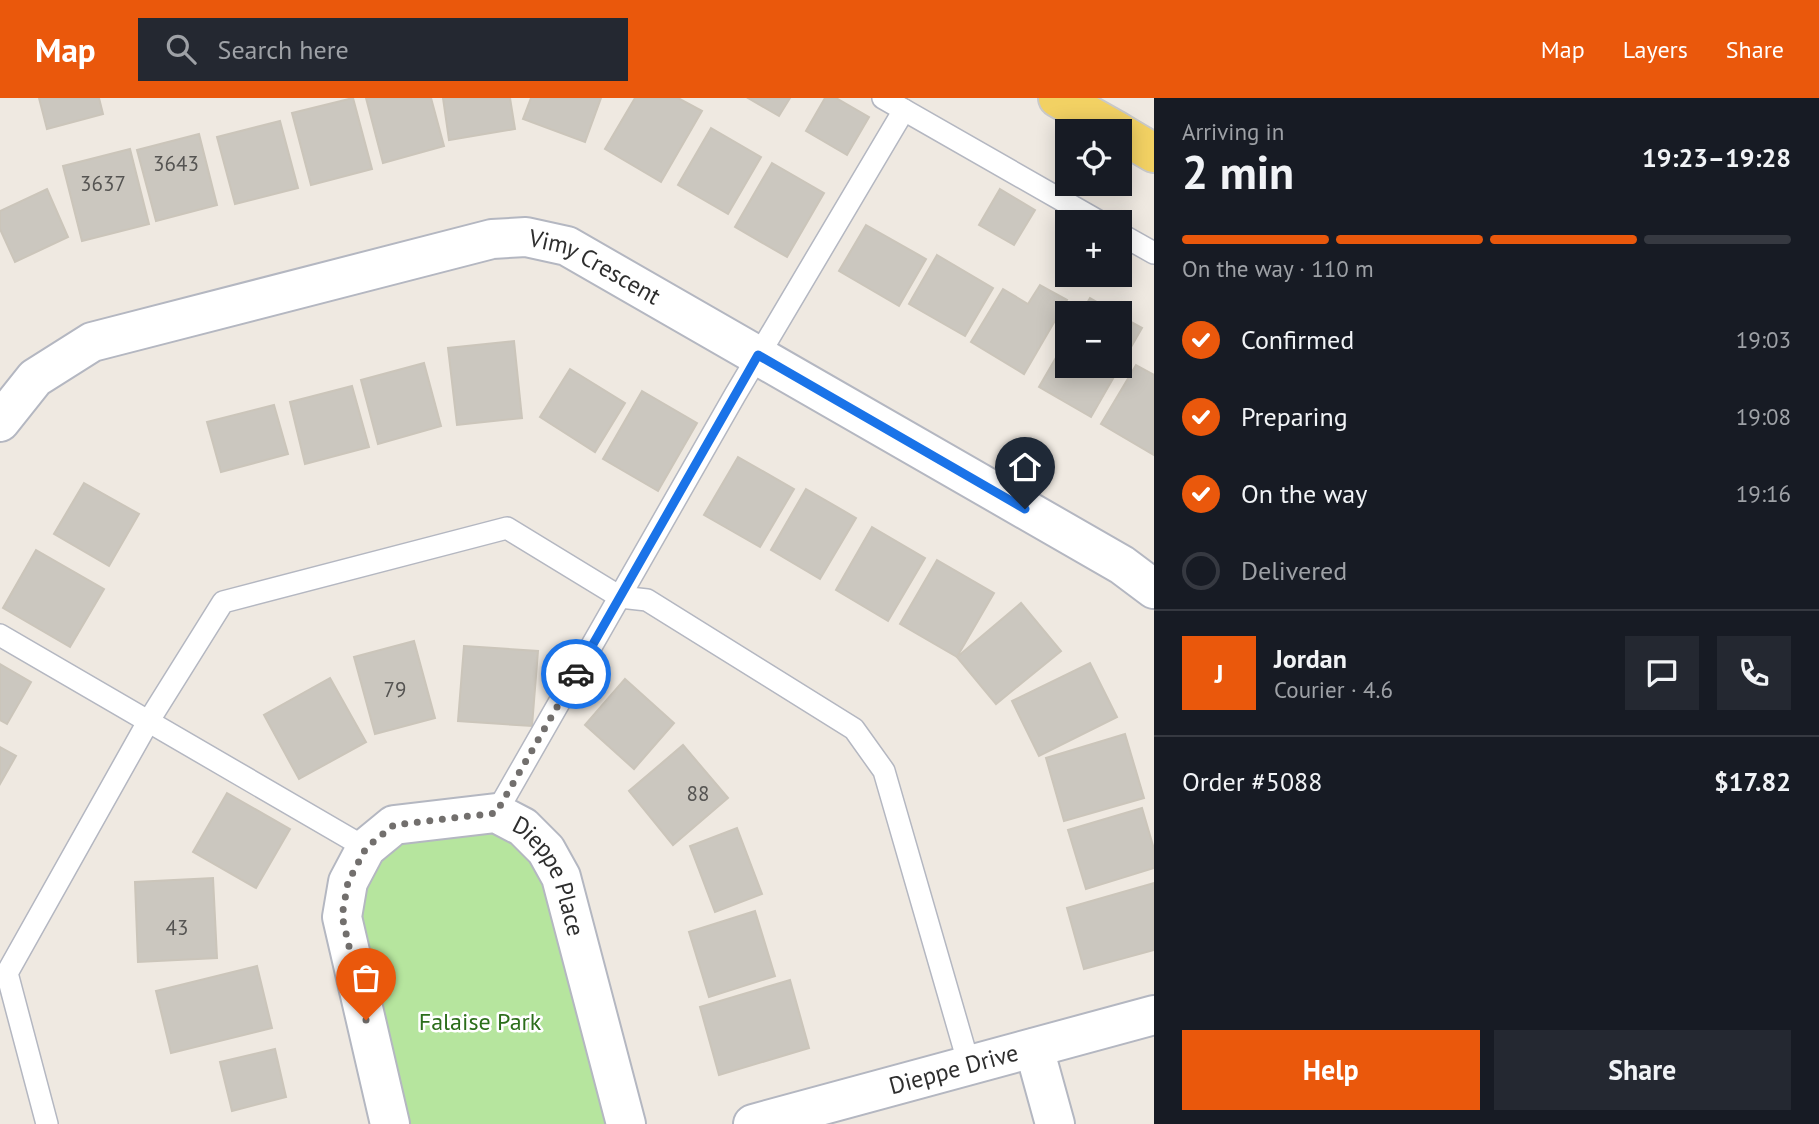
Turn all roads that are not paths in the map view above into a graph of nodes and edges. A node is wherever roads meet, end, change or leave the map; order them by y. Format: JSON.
{"nodes":[{"id":1,"x":883,"y":98,"type":"edge"},
{"id":2,"x":904,"y":110,"type":"junction"},
{"id":3,"x":1096,"y":115,"type":"edge"},
{"id":4,"x":1154,"y":153,"type":"edge"},
{"id":5,"x":1079,"y":210,"type":"edge"},
{"id":6,"x":1132,"y":241,"type":"edge"},
{"id":7,"x":1154,"y":253,"type":"edge"},
{"id":8,"x":758,"y":355,"type":"junction"},
{"id":9,"x":0,"y":422,"type":"edge"},
{"id":10,"x":1154,"y":589,"type":"edge"},
{"id":11,"x":620,"y":597,"type":"junction"},
{"id":12,"x":0,"y":635,"type":"edge"},
{"id":13,"x":148,"y":722,"type":"junction"},
{"id":14,"x":496,"y":813,"type":"junction"},
{"id":15,"x":366,"y":848,"type":"junction"},
{"id":16,"x":1154,"y":1015,"type":"edge"},
{"id":17,"x":1034,"y":1048,"type":"junction"},
{"id":18,"x":969,"y":1065,"type":"junction"},
{"id":19,"x":47,"y":1124,"type":"edge"},
{"id":20,"x":390,"y":1124,"type":"edge"},
{"id":21,"x":626,"y":1124,"type":"edge"},
{"id":22,"x":753,"y":1124,"type":"edge"},
{"id":23,"x":1055,"y":1124,"type":"edge"}],
"edges":[{"from":1,"to":2,"type":"lane"},
{"from":2,"to":5,"type":"lane"},
{"from":2,"to":8,"type":"lane"},
{"from":3,"to":4,"type":"main road"},
{"from":6,"to":7,"type":"lane"},
{"from":8,"to":9,"type":"street","name":"Vimy Crescent"},
{"from":8,"to":10,"type":"street","name":"Vimy Crescent"},
{"from":8,"to":11,"type":"lane"},
{"from":11,"to":13,"type":"lane"},
{"from":11,"to":14,"type":"lane"},
{"from":11,"to":18,"type":"lane"},
{"from":12,"to":13,"type":"lane"},
{"from":13,"to":15,"type":"lane"},
{"from":13,"to":19,"type":"lane"},
{"from":14,"to":15,"type":"street","name":"Dieppe Place"},
{"from":14,"to":21,"type":"street","name":"Dieppe Place"},
{"from":15,"to":20,"type":"street","name":"Dieppe Place"},
{"from":16,"to":17,"type":"street","name":"Dieppe Drive"},
{"from":17,"to":18,"type":"street","name":"Dieppe Drive"},
{"from":17,"to":23,"type":"street"},
{"from":18,"to":22,"type":"street","name":"Dieppe Drive"}]}
